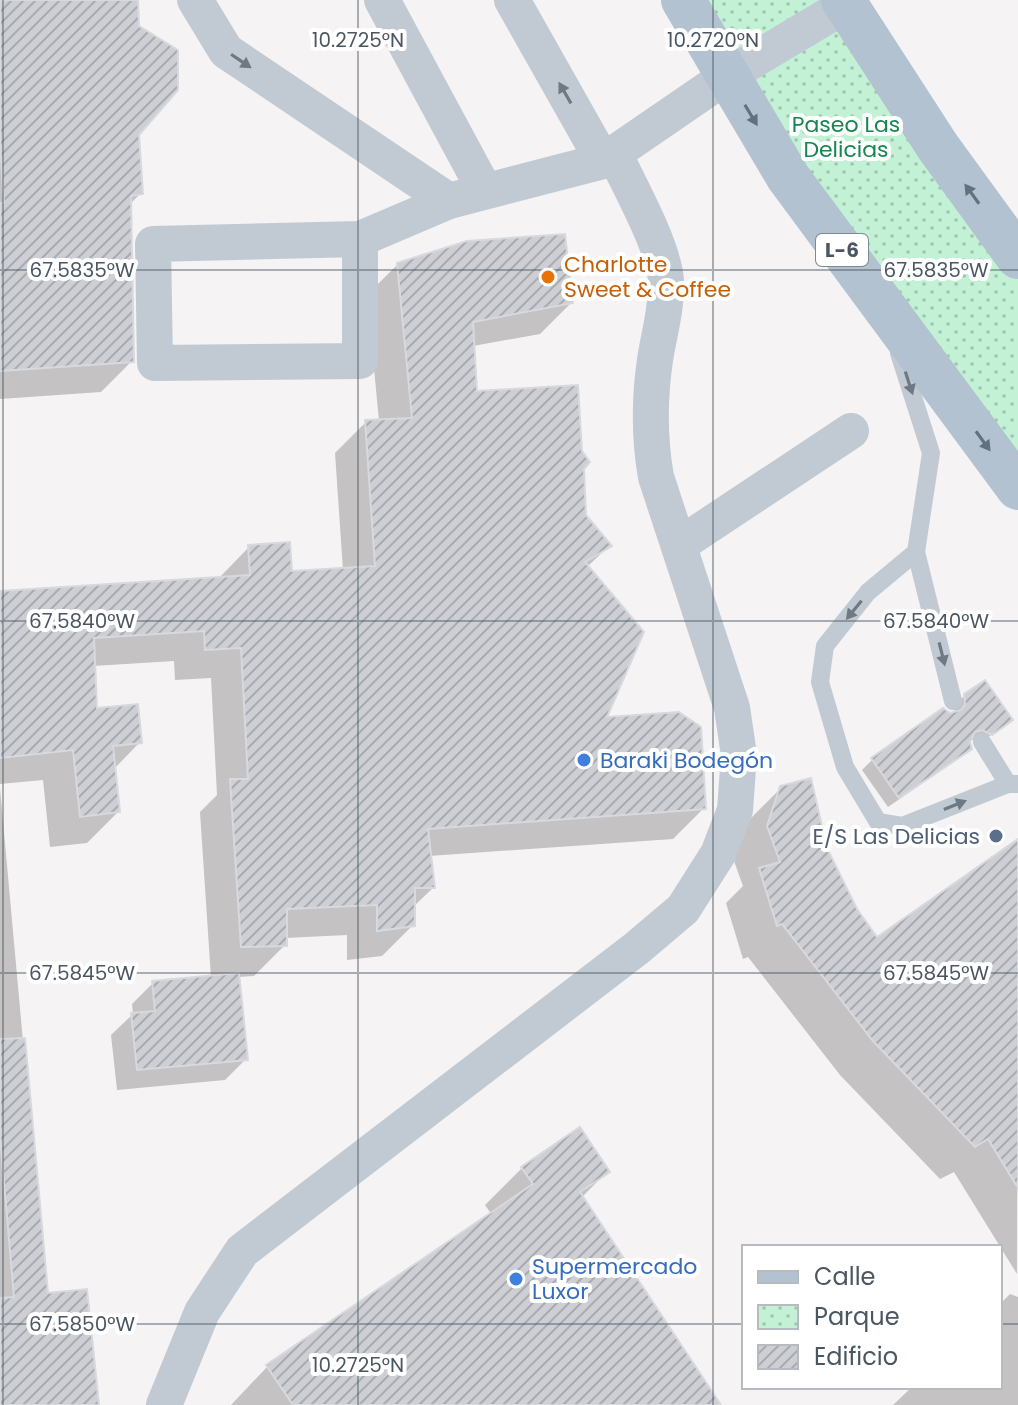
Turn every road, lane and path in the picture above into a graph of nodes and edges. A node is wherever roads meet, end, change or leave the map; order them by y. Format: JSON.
{"nodes":[{"id":1,"x":195,"y":0,"type":"edge"},
{"id":2,"x":382,"y":0,"type":"edge"},
{"id":3,"x":512,"y":0,"type":"edge"},
{"id":4,"x":683,"y":0,"type":"edge"},
{"id":5,"x":845,"y":2,"type":"edge"},
{"id":6,"x":727,"y":76,"type":"junction"},
{"id":7,"x":609,"y":158,"type":"junction"},
{"id":8,"x":485,"y":191,"type":"junction"},
{"id":9,"x":449,"y":201,"type":"junction"},
{"id":10,"x":360,"y":239,"type":"junction"},
{"id":11,"x":1018,"y":257,"type":"edge"},
{"id":12,"x":885,"y":308,"type":"junction"},
{"id":13,"x":851,"y":431,"type":"dead end"},
{"id":14,"x":1018,"y":488,"type":"edge"},
{"id":15,"x":679,"y":545,"type":"junction"},
{"id":16,"x":916,"y":552,"type":"junction"},
{"id":17,"x":953,"y":701,"type":"dead end"},
{"id":18,"x":982,"y":742,"type":"dead end"},
{"id":19,"x":1013,"y":784,"type":"edge"},
{"id":20,"x":164,"y":1405,"type":"edge"}],
"edges":[{"from":1,"to":9,"type":"street","one_way":true},
{"from":2,"to":8,"type":"street"},
{"from":7,"to":3,"type":"street","one_way":true},
{"from":4,"to":6,"type":"main road","number":"L-6"},
{"from":5,"to":6,"type":"street"},
{"from":11,"to":5,"type":"main road","one_way":true},
{"from":6,"to":7,"type":"street"},
{"from":6,"to":12,"type":"main road","number":"L-6","one_way":true},
{"from":7,"to":8,"type":"street"},
{"from":7,"to":15,"type":"street"},
{"from":8,"to":9,"type":"street"},
{"from":9,"to":10,"type":"street"},
{"from":10,"to":10,"type":"street"},
{"from":12,"to":14,"type":"main road","number":"L-6","one_way":true},
{"from":12,"to":16,"type":"lane","one_way":true},
{"from":13,"to":15,"type":"street"},
{"from":15,"to":20,"type":"street"},
{"from":16,"to":17,"type":"lane","one_way":true},
{"from":16,"to":19,"type":"lane","one_way":true},
{"from":18,"to":19,"type":"lane"}]}
